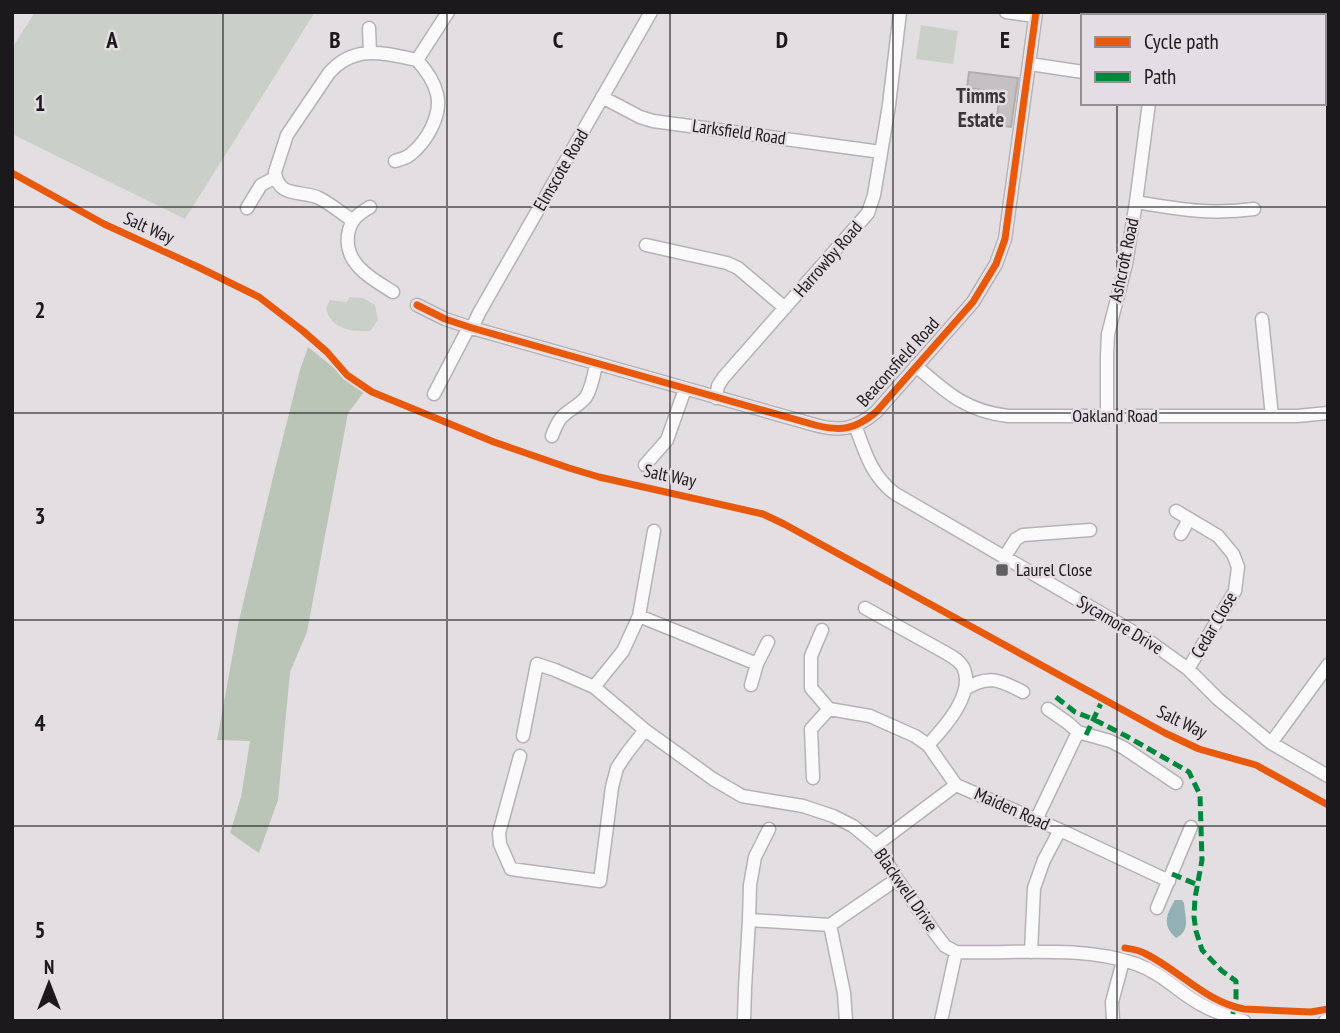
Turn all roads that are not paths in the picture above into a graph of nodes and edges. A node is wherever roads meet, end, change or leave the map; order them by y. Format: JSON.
{"nodes":[{"id":1,"x":448,"y":12,"type":"edge"},
{"id":2,"x":651,"y":12,"type":"edge"},
{"id":3,"x":900,"y":12,"type":"edge"},
{"id":4,"x":1006,"y":12,"type":"edge"},
{"id":5,"x":1035,"y":14,"type":"edge"},
{"id":6,"x":369,"y":28,"type":"dead end"},
{"id":7,"x":370,"y":52,"type":"junction"},
{"id":8,"x":417,"y":60,"type":"junction"},
{"id":9,"x":1030,"y":64,"type":"junction"},
{"id":10,"x":1081,"y":72,"type":"edge"},
{"id":11,"x":603,"y":96,"type":"junction"},
{"id":12,"x":1149,"y":105,"type":"edge"},
{"id":13,"x":880,"y":152,"type":"junction"},
{"id":14,"x":395,"y":161,"type":"dead end"},
{"id":15,"x":276,"y":177,"type":"junction"},
{"id":16,"x":1136,"y":202,"type":"junction"},
{"id":17,"x":370,"y":207,"type":"dead end"},
{"id":18,"x":247,"y":208,"type":"dead end"},
{"id":19,"x":1254,"y":209,"type":"dead end"},
{"id":20,"x":352,"y":220,"type":"junction"},
{"id":21,"x":646,"y":245,"type":"dead end"},
{"id":22,"x":393,"y":292,"type":"dead end"},
{"id":23,"x":417,"y":305,"type":"dead end"},
{"id":24,"x":785,"y":308,"type":"junction"},
{"id":25,"x":1262,"y":319,"type":"dead end"},
{"id":26,"x":471,"y":327,"type":"junction"},
{"id":27,"x":596,"y":364,"type":"junction"},
{"id":28,"x":916,"y":366,"type":"junction"},
{"id":29,"x":685,"y":389,"type":"junction"},
{"id":30,"x":434,"y":394,"type":"dead end"},
{"id":31,"x":716,"y":398,"type":"junction"},
{"id":32,"x":1328,"y":413,"type":"edge"},
{"id":33,"x":1272,"y":416,"type":"junction"},
{"id":34,"x":1107,"y":417,"type":"junction"},
{"id":35,"x":855,"y":425,"type":"junction"},
{"id":36,"x":551,"y":436,"type":"dead end"},
{"id":37,"x":645,"y":465,"type":"dead end"},
{"id":38,"x":1176,"y":511,"type":"dead end"},
{"id":39,"x":1189,"y":519,"type":"junction"},
{"id":40,"x":1090,"y":530,"type":"dead end"},
{"id":41,"x":654,"y":531,"type":"dead end"},
{"id":42,"x":1181,"y":534,"type":"dead end"},
{"id":43,"x":1004,"y":558,"type":"junction"},
{"id":44,"x":865,"y":608,"type":"dead end"},
{"id":45,"x":639,"y":616,"type":"junction"},
{"id":46,"x":822,"y":630,"type":"dead end"},
{"id":47,"x":768,"y":642,"type":"dead end"},
{"id":48,"x":757,"y":664,"type":"junction"},
{"id":49,"x":1328,"y":665,"type":"edge"},
{"id":50,"x":1188,"y":669,"type":"junction"},
{"id":51,"x":751,"y":685,"type":"dead end"},
{"id":52,"x":594,"y":687,"type":"junction"},
{"id":53,"x":965,"y":689,"type":"junction"},
{"id":54,"x":1023,"y":692,"type":"dead end"},
{"id":55,"x":829,"y":709,"type":"junction"},
{"id":56,"x":1048,"y":709,"type":"dead end"},
{"id":57,"x":645,"y":730,"type":"junction"},
{"id":58,"x":1078,"y":732,"type":"junction"},
{"id":59,"x":523,"y":737,"type":"dead end"},
{"id":60,"x":1271,"y":743,"type":"junction"},
{"id":61,"x":928,"y":745,"type":"junction"},
{"id":62,"x":520,"y":756,"type":"dead end"},
{"id":63,"x":1328,"y":776,"type":"edge"},
{"id":64,"x":813,"y":778,"type":"dead end"},
{"id":65,"x":1176,"y":783,"type":"dead end"},
{"id":66,"x":956,"y":785,"type":"junction"},
{"id":67,"x":1035,"y":820,"type":"junction"},
{"id":68,"x":1191,"y":827,"type":"dead end"},
{"id":69,"x":769,"y":829,"type":"dead end"},
{"id":70,"x":1060,"y":830,"type":"junction"},
{"id":71,"x":876,"y":845,"type":"junction"},
{"id":72,"x":897,"y":879,"type":"junction"},
{"id":73,"x":1169,"y":881,"type":"junction"},
{"id":74,"x":1157,"y":908,"type":"dead end"},
{"id":75,"x":750,"y":920,"type":"junction"},
{"id":76,"x":830,"y":925,"type":"junction"},
{"id":77,"x":956,"y":952,"type":"junction"},
{"id":78,"x":1031,"y":952,"type":"junction"},
{"id":79,"x":1122,"y":961,"type":"junction"},
{"id":80,"x":744,"y":1021,"type":"edge"},
{"id":81,"x":846,"y":1021,"type":"edge"},
{"id":82,"x":941,"y":1021,"type":"edge"},
{"id":83,"x":1113,"y":1021,"type":"edge"},
{"id":84,"x":1244,"y":1021,"type":"edge"}],
"edges":[{"from":1,"to":8,"type":"street"},
{"from":2,"to":11,"type":"street","name":"Elmscote Road"},
{"from":3,"to":13,"type":"street","name":"Harrowby Road"},
{"from":4,"to":5,"type":"street"},
{"from":5,"to":9,"type":"street","name":"Beaconsfield Road"},
{"from":6,"to":7,"type":"street"},
{"from":7,"to":8,"type":"street"},
{"from":7,"to":15,"type":"street"},
{"from":8,"to":14,"type":"street"},
{"from":9,"to":10,"type":"street"},
{"from":9,"to":28,"type":"street","name":"Beaconsfield Road"},
{"from":11,"to":13,"type":"street","name":"Larksfield Road"},
{"from":11,"to":26,"type":"street","name":"Elmscote Road"},
{"from":12,"to":16,"type":"street","name":"Ashcroft Road"},
{"from":13,"to":24,"type":"street","name":"Harrowby Road"},
{"from":15,"to":18,"type":"street"},
{"from":15,"to":20,"type":"street"},
{"from":16,"to":19,"type":"street"},
{"from":16,"to":34,"type":"street","name":"Ashcroft Road"},
{"from":17,"to":20,"type":"street"},
{"from":20,"to":22,"type":"street"},
{"from":21,"to":24,"type":"street"},
{"from":23,"to":26,"type":"street","name":"Beaconsfield Road"},
{"from":24,"to":31,"type":"street","name":"Harrowby Road"},
{"from":25,"to":33,"type":"street"},
{"from":26,"to":27,"type":"street","name":"Beaconsfield Road"},
{"from":26,"to":30,"type":"street","name":"Elmscote Road"},
{"from":27,"to":29,"type":"street","name":"Beaconsfield Road"},
{"from":27,"to":36,"type":"street"},
{"from":28,"to":34,"type":"street","name":"Oakland Road"},
{"from":28,"to":35,"type":"street","name":"Beaconsfield Road"},
{"from":29,"to":31,"type":"street","name":"Beaconsfield Road"},
{"from":29,"to":37,"type":"street"},
{"from":31,"to":35,"type":"street","name":"Beaconsfield Road"},
{"from":32,"to":33,"type":"street","name":"Oakland Road"},
{"from":33,"to":34,"type":"street","name":"Oakland Road"},
{"from":35,"to":43,"type":"street","name":"Sycamore Drive"},
{"from":38,"to":39,"type":"street","name":"Cedar Close"},
{"from":39,"to":42,"type":"street"},
{"from":39,"to":50,"type":"street","name":"Cedar Close"},
{"from":40,"to":43,"type":"street"},
{"from":41,"to":45,"type":"street"},
{"from":43,"to":50,"type":"street","name":"Sycamore Drive"},
{"from":44,"to":53,"type":"street"},
{"from":45,"to":48,"type":"street"},
{"from":45,"to":52,"type":"street"},
{"from":46,"to":55,"type":"street"},
{"from":47,"to":48,"type":"street"},
{"from":48,"to":51,"type":"street"},
{"from":49,"to":60,"type":"street"},
{"from":50,"to":60,"type":"street","name":"Sycamore Drive"},
{"from":52,"to":57,"type":"street","name":"Blackwell Drive"},
{"from":52,"to":59,"type":"street","name":"Blackwell Drive"},
{"from":53,"to":54,"type":"street"},
{"from":53,"to":61,"type":"street"},
{"from":55,"to":61,"type":"street","name":"Maiden Road"},
{"from":55,"to":64,"type":"street"},
{"from":56,"to":58,"type":"street"},
{"from":57,"to":62,"type":"street"},
{"from":57,"to":71,"type":"street","name":"Blackwell Drive"},
{"from":58,"to":65,"type":"street"},
{"from":58,"to":67,"type":"street"},
{"from":60,"to":63,"type":"street","name":"Sycamore Drive"},
{"from":61,"to":66,"type":"street","name":"Maiden Road"},
{"from":66,"to":67,"type":"street","name":"Maiden Road"},
{"from":66,"to":71,"type":"street"},
{"from":67,"to":70,"type":"street","name":"Maiden Road"},
{"from":68,"to":73,"type":"street"},
{"from":69,"to":75,"type":"street"},
{"from":70,"to":73,"type":"street","name":"Maiden Road"},
{"from":70,"to":78,"type":"street"},
{"from":71,"to":72,"type":"street","name":"Blackwell Drive"},
{"from":72,"to":76,"type":"street"},
{"from":72,"to":77,"type":"street","name":"Blackwell Drive"},
{"from":73,"to":74,"type":"street"},
{"from":75,"to":76,"type":"street"},
{"from":75,"to":80,"type":"street"},
{"from":76,"to":81,"type":"street"},
{"from":77,"to":78,"type":"street"},
{"from":77,"to":82,"type":"street"},
{"from":78,"to":79,"type":"street"},
{"from":79,"to":83,"type":"street"},
{"from":79,"to":84,"type":"street"}]}
